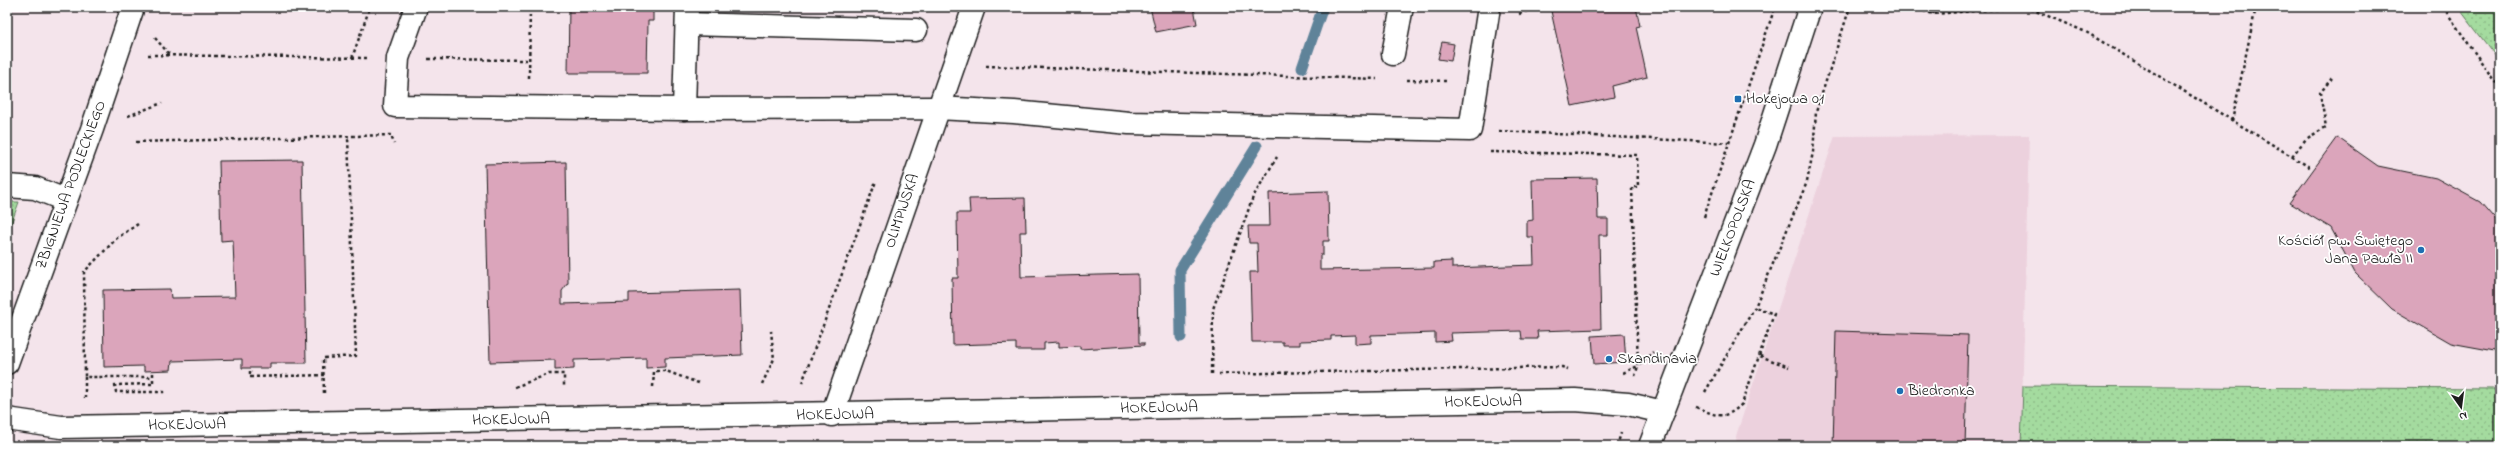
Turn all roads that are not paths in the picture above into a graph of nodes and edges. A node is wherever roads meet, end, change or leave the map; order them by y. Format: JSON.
{"nodes":[{"id":1,"x":133,"y":7,"type":"edge"},
{"id":2,"x":416,"y":7,"type":"edge"},
{"id":3,"x":974,"y":7,"type":"edge"},
{"id":4,"x":1402,"y":7,"type":"edge"},
{"id":5,"x":1489,"y":7,"type":"edge"},
{"id":6,"x":1810,"y":7,"type":"edge"},
{"id":7,"x":687,"y":16,"type":"edge"},
{"id":8,"x":916,"y":30,"type":"dead end"},
{"id":9,"x":1393,"y":54,"type":"dead end"},
{"id":10,"x":937,"y":108,"type":"junction"},
{"id":11,"x":684,"y":109,"type":"junction"},
{"id":12,"x":7,"y":186,"type":"edge"},
{"id":13,"x":65,"y":200,"type":"junction"},
{"id":14,"x":7,"y":363,"type":"edge"},
{"id":15,"x":1663,"y":412,"type":"junction"},
{"id":16,"x":832,"y":415,"type":"junction"},
{"id":17,"x":7,"y":420,"type":"edge"},
{"id":18,"x":1650,"y":446,"type":"edge"}],
"edges":[{"from":1,"to":13,"type":"street","name":"ZBIGNIEWA PODLECKIEGO"},
{"from":2,"to":11,"type":"street"},
{"from":3,"to":10,"type":"street","name":"OLIMPIJSKA"},
{"from":4,"to":9,"type":"street"},
{"from":5,"to":10,"type":"street"},
{"from":6,"to":15,"type":"street","name":"WIELKOPOLSKA"},
{"from":7,"to":8,"type":"street"},
{"from":7,"to":11,"type":"street"},
{"from":10,"to":11,"type":"street"},
{"from":10,"to":16,"type":"street","name":"OLIMPIJSKA"},
{"from":12,"to":13,"type":"street"},
{"from":13,"to":14,"type":"street","name":"ZBIGNIEWA PODLECKIEGO"},
{"from":15,"to":16,"type":"street","name":"HOKEJOWA"},
{"from":15,"to":18,"type":"street","name":"WIELKOPOLSKA"},
{"from":16,"to":17,"type":"street","name":"HOKEJOWA"}]}
